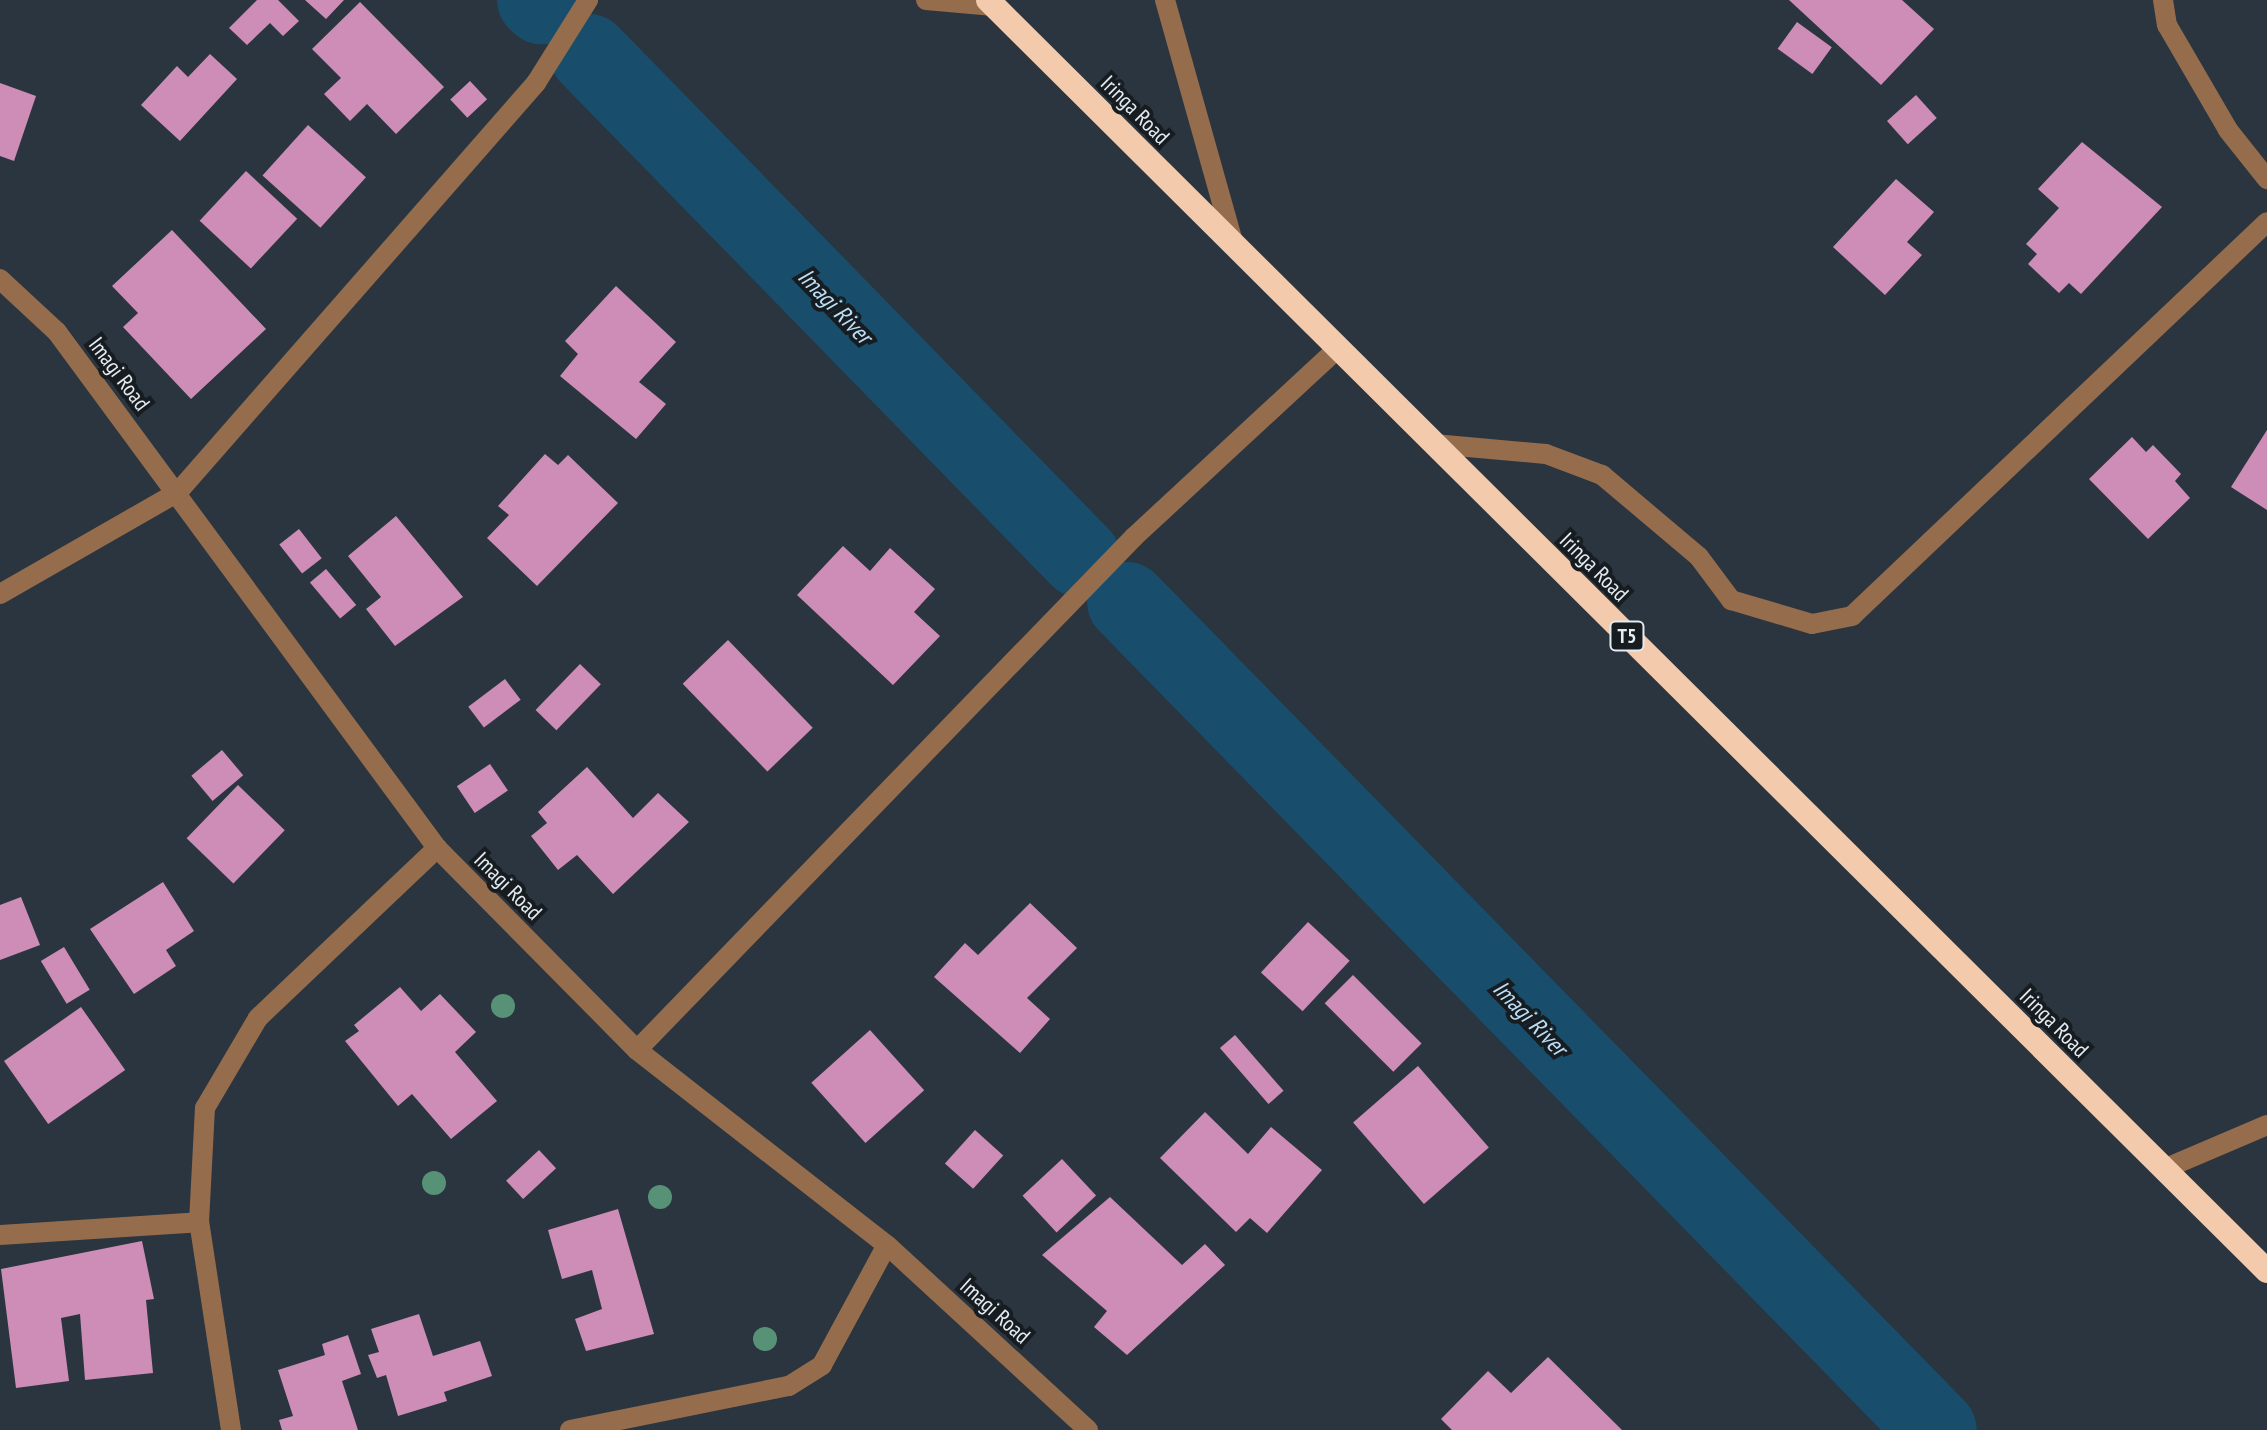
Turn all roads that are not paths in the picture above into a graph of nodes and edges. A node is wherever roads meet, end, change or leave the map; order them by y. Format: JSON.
{"nodes":[{"id":1,"x":588,"y":0,"type":"edge"},
{"id":2,"x":926,"y":0,"type":"edge"},
{"id":3,"x":1165,"y":0,"type":"edge"},
{"id":4,"x":2163,"y":0,"type":"edge"},
{"id":5,"x":991,"y":3,"type":"edge"},
{"id":6,"x":2267,"y":179,"type":"edge"},
{"id":7,"x":2267,"y":222,"type":"edge"},
{"id":8,"x":1234,"y":245,"type":"junction"},
{"id":9,"x":0,"y":279,"type":"edge"},
{"id":10,"x":1338,"y":348,"type":"junction"},
{"id":11,"x":1434,"y":444,"type":"junction"},
{"id":12,"x":178,"y":492,"type":"junction"},
{"id":13,"x":0,"y":594,"type":"edge"},
{"id":14,"x":437,"y":848,"type":"junction"},
{"id":15,"x":637,"y":1050,"type":"junction"},
{"id":16,"x":2267,"y":1125,"type":"edge"},
{"id":17,"x":2164,"y":1169,"type":"junction"},
{"id":18,"x":199,"y":1222,"type":"junction"},
{"id":19,"x":0,"y":1235,"type":"edge"},
{"id":20,"x":887,"y":1245,"type":"junction"},
{"id":21,"x":2267,"y":1271,"type":"edge"},
{"id":22,"x":231,"y":1430,"type":"edge"},
{"id":23,"x":570,"y":1430,"type":"edge"},
{"id":24,"x":1088,"y":1430,"type":"edge"}],
"edges":[{"from":1,"to":12,"type":"street"},
{"from":2,"to":5,"type":"street"},
{"from":3,"to":8,"type":"street"},
{"from":4,"to":6,"type":"street"},
{"from":5,"to":8,"type":"highway","name":"Iringa Road","number":"T5"},
{"from":7,"to":11,"type":"street"},
{"from":8,"to":10,"type":"highway","name":"Iringa Road","number":"T5"},
{"from":9,"to":12,"type":"street","name":"Imagi Road"},
{"from":10,"to":11,"type":"highway","name":"Iringa Road","number":"T5"},
{"from":10,"to":15,"type":"street"},
{"from":11,"to":17,"type":"highway","name":"Iringa Road","number":"T5"},
{"from":12,"to":13,"type":"street"},
{"from":12,"to":14,"type":"street","name":"Imagi Road"},
{"from":14,"to":15,"type":"street","name":"Imagi Road"},
{"from":14,"to":18,"type":"street"},
{"from":15,"to":20,"type":"street","name":"Imagi Road"},
{"from":16,"to":17,"type":"street"},
{"from":17,"to":21,"type":"highway","name":"Iringa Road","number":"T5"},
{"from":18,"to":19,"type":"street"},
{"from":18,"to":22,"type":"street"},
{"from":20,"to":23,"type":"street"},
{"from":20,"to":24,"type":"street","name":"Imagi Road"}]}
